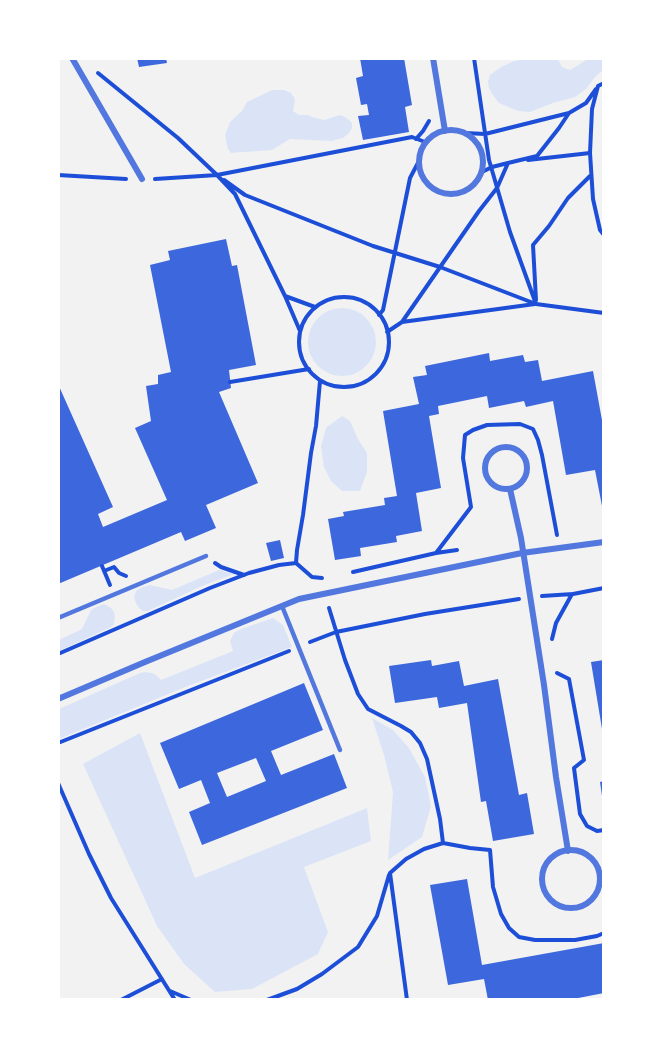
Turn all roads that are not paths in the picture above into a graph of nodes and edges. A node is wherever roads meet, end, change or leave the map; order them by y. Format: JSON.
{"nodes":[{"id":1,"x":72,"y":58,"type":"edge"},
{"id":2,"x":433,"y":58,"type":"edge"},
{"id":3,"x":445,"y":130,"type":"junction"},
{"id":4,"x":142,"y":180,"type":"dead end"},
{"id":5,"x":510,"y":489,"type":"junction"},
{"id":6,"x":603,"y":542,"type":"edge"},
{"id":7,"x":522,"y":553,"type":"junction"},
{"id":8,"x":206,"y":556,"type":"dead end"},
{"id":9,"x":282,"y":606,"type":"junction"},
{"id":10,"x":58,"y":618,"type":"edge"},
{"id":11,"x":58,"y":699,"type":"edge"},
{"id":12,"x":340,"y":750,"type":"dead end"},
{"id":13,"x":568,"y":851,"type":"junction"}],
"edges":[{"from":1,"to":4,"type":"street"},
{"from":2,"to":3,"type":"street"},
{"from":3,"to":3,"type":"street"},
{"from":5,"to":5,"type":"street"},
{"from":5,"to":7,"type":"street"},
{"from":6,"to":7,"type":"street"},
{"from":7,"to":9,"type":"street"},
{"from":7,"to":13,"type":"street"},
{"from":8,"to":10,"type":"lane"},
{"from":9,"to":11,"type":"street"},
{"from":9,"to":12,"type":"lane"},
{"from":13,"to":13,"type":"street"}]}
